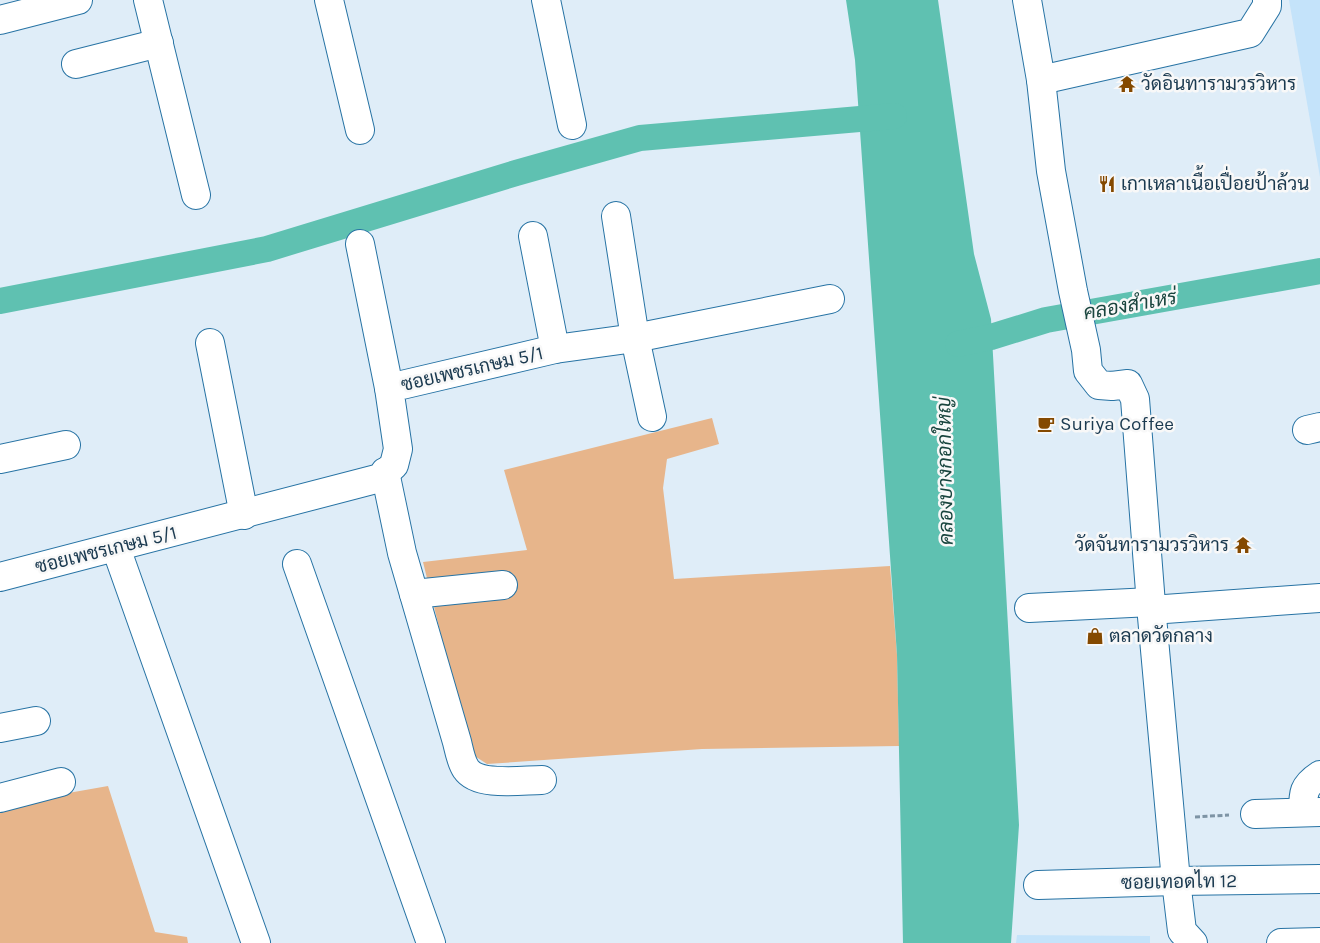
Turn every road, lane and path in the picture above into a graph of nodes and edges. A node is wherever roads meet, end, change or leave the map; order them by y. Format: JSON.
{"nodes":[{"id":1,"x":78,"y":0,"type":"edge"},
{"id":2,"x":148,"y":0,"type":"edge"},
{"id":3,"x":329,"y":0,"type":"edge"},
{"id":4,"x":546,"y":0,"type":"edge"},
{"id":5,"x":1027,"y":0,"type":"edge"},
{"id":6,"x":1267,"y":0,"type":"edge"},
{"id":7,"x":0,"y":20,"type":"edge"},
{"id":8,"x":159,"y":43,"type":"junction"},
{"id":9,"x":76,"y":64,"type":"dead end"},
{"id":10,"x":1040,"y":80,"type":"junction"},
{"id":11,"x":572,"y":125,"type":"dead end"},
{"id":12,"x":360,"y":130,"type":"dead end"},
{"id":13,"x":196,"y":195,"type":"dead end"},
{"id":14,"x":616,"y":216,"type":"dead end"},
{"id":15,"x":532,"y":236,"type":"dead end"},
{"id":16,"x":360,"y":244,"type":"dead end"},
{"id":17,"x":830,"y":299,"type":"dead end"},
{"id":18,"x":635,"y":338,"type":"junction"},
{"id":19,"x":210,"y":342,"type":"dead end"},
{"id":20,"x":555,"y":349,"type":"junction"},
{"id":21,"x":389,"y":388,"type":"junction"},
{"id":22,"x":652,"y":417,"type":"dead end"},
{"id":23,"x":66,"y":445,"type":"dead end"},
{"id":24,"x":0,"y":460,"type":"edge"},
{"id":25,"x":385,"y":472,"type":"junction"},
{"id":26,"x":244,"y":515,"type":"junction"},
{"id":27,"x":116,"y":548,"type":"junction"},
{"id":28,"x":297,"y":564,"type":"dead end"},
{"id":29,"x":0,"y":577,"type":"edge"},
{"id":30,"x":503,"y":585,"type":"dead end"},
{"id":31,"x":414,"y":594,"type":"junction"},
{"id":32,"x":1320,"y":598,"type":"edge"},
{"id":33,"x":1151,"y":606,"type":"junction"},
{"id":34,"x":1029,"y":608,"type":"dead end"},
{"id":35,"x":36,"y":721,"type":"dead end"},
{"id":36,"x":0,"y":728,"type":"edge"},
{"id":37,"x":1320,"y":775,"type":"edge"},
{"id":38,"x":542,"y":780,"type":"dead end"},
{"id":39,"x":61,"y":782,"type":"dead end"},
{"id":40,"x":0,"y":798,"type":"edge"},
{"id":41,"x":1311,"y":812,"type":"edge"},
{"id":42,"x":1254,"y":814,"type":"joint"},
{"id":43,"x":1170,"y":818,"type":"junction"},
{"id":44,"x":1320,"y":879,"type":"edge"},
{"id":45,"x":1176,"y":881,"type":"junction"},
{"id":46,"x":1038,"y":886,"type":"dead end"},
{"id":47,"x":1188,"y":937,"type":"edge"},
{"id":48,"x":1320,"y":942,"type":"edge"},
{"id":49,"x":256,"y":943,"type":"edge"},
{"id":50,"x":431,"y":943,"type":"edge"},
{"id":51,"x":1281,"y":943,"type":"edge"}],
"edges":[{"from":1,"to":7,"type":"street"},
{"from":2,"to":8,"type":"street"},
{"from":3,"to":12,"type":"street"},
{"from":4,"to":11,"type":"street"},
{"from":5,"to":10,"type":"street"},
{"from":6,"to":10,"type":"street"},
{"from":8,"to":9,"type":"street"},
{"from":8,"to":13,"type":"street"},
{"from":10,"to":33,"type":"street"},
{"from":14,"to":18,"type":"street"},
{"from":15,"to":20,"type":"street"},
{"from":16,"to":21,"type":"street"},
{"from":17,"to":18,"type":"street","name":"ซอยเพชรเกษม 5/1"},
{"from":18,"to":20,"type":"street","name":"ซอยเพชรเกษม 5/1"},
{"from":18,"to":22,"type":"street"},
{"from":19,"to":26,"type":"street"},
{"from":20,"to":21,"type":"street","name":"ซอยเพชรเกษม 5/1"},
{"from":21,"to":25,"type":"street","name":"ซอยเพชรเกษม 5/1"},
{"from":23,"to":24,"type":"street"},
{"from":25,"to":26,"type":"street","name":"ซอยเพชรเกษม 5/1"},
{"from":25,"to":31,"type":"street"},
{"from":26,"to":27,"type":"street","name":"ซอยเพชรเกษม 5/1"},
{"from":27,"to":29,"type":"street","name":"ซอยเพชรเกษม 5/1"},
{"from":27,"to":49,"type":"street"},
{"from":28,"to":50,"type":"street"},
{"from":30,"to":31,"type":"street"},
{"from":31,"to":38,"type":"street"},
{"from":32,"to":33,"type":"street"},
{"from":33,"to":34,"type":"street"},
{"from":33,"to":43,"type":"street"},
{"from":35,"to":36,"type":"street"},
{"from":37,"to":41,"type":"street"},
{"from":39,"to":40,"type":"street"},
{"from":41,"to":42,"type":"street"},
{"from":42,"to":43,"type":"path"},
{"from":43,"to":45,"type":"street"},
{"from":44,"to":45,"type":"street","name":"ซอยเทอดไท 12"},
{"from":45,"to":46,"type":"street","name":"ซอยเทอดไท 12"},
{"from":45,"to":47,"type":"street"},
{"from":48,"to":51,"type":"street"}]}
